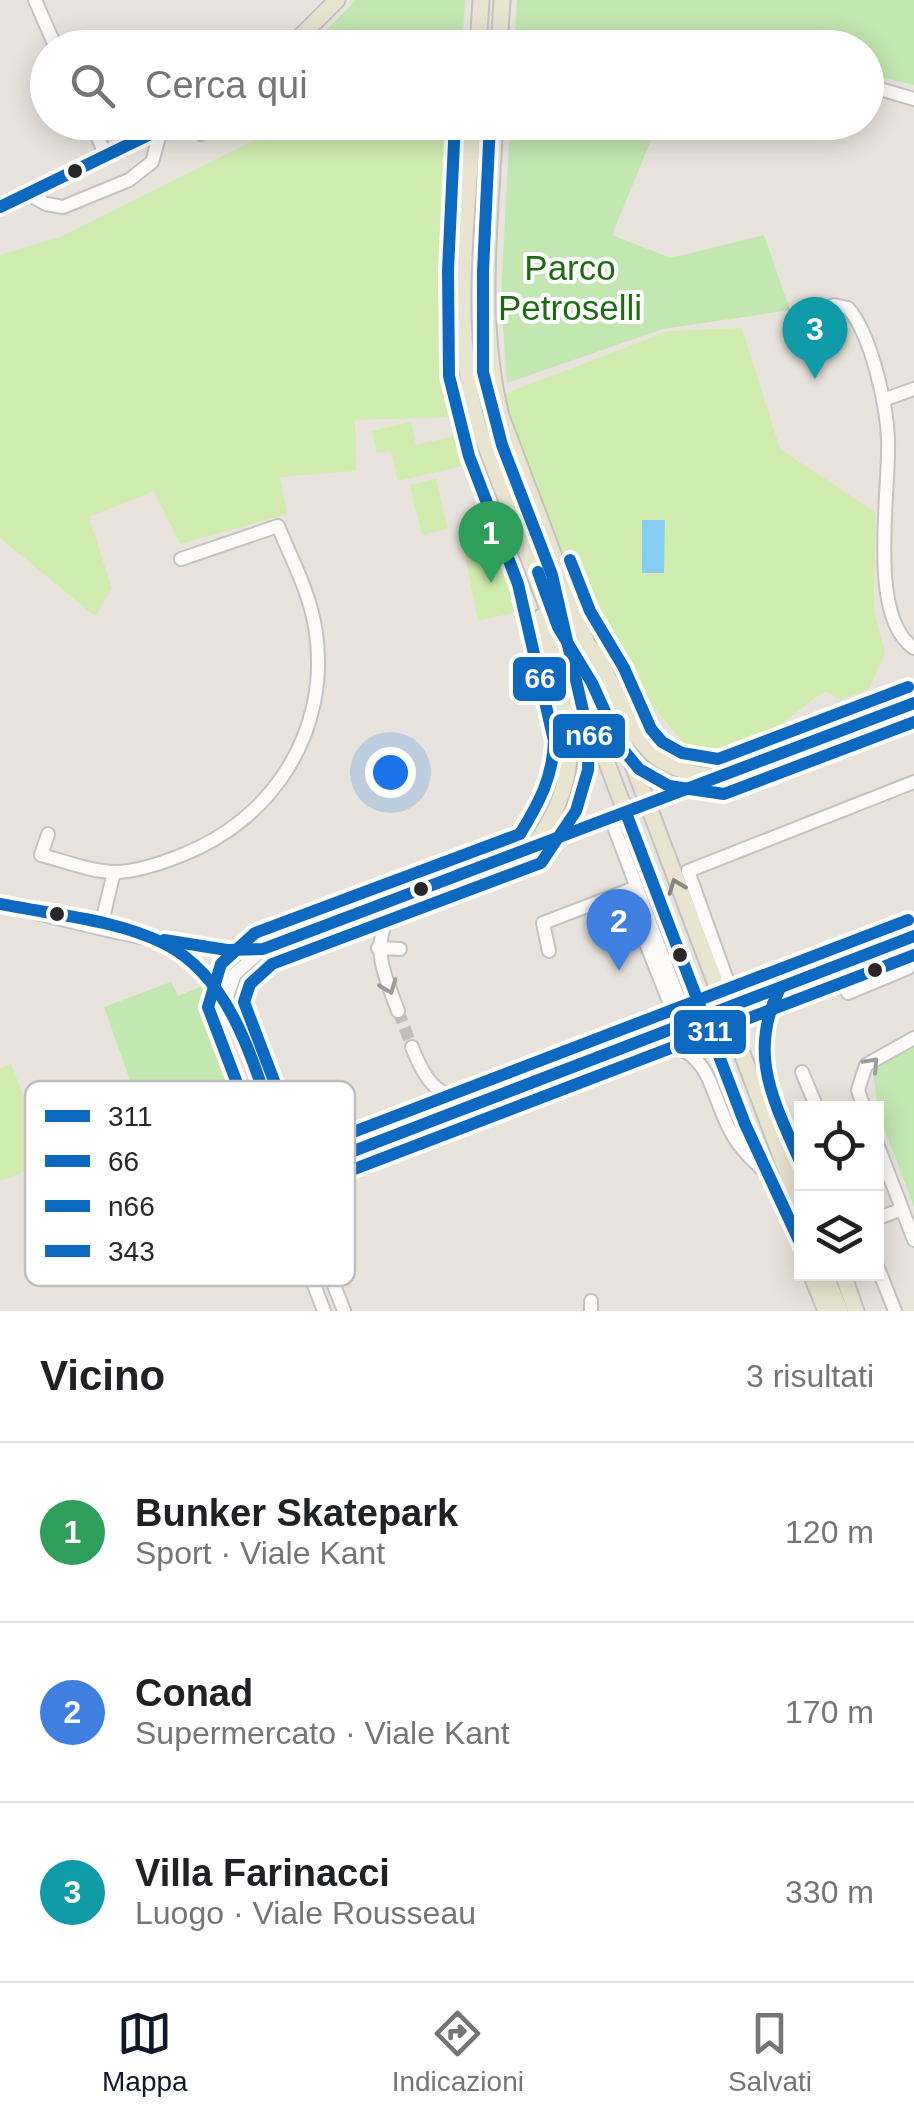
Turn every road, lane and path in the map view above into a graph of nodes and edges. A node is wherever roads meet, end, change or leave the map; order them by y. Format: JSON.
{"nodes":[{"id":1,"x":35,"y":0,"type":"edge"},
{"id":2,"x":337,"y":0,"type":"edge"},
{"id":3,"x":481,"y":0,"type":"edge"},
{"id":4,"x":502,"y":0,"type":"edge"},
{"id":5,"x":48,"y":30,"type":"edge"},
{"id":6,"x":307,"y":30,"type":"edge"},
{"id":7,"x":479,"y":30,"type":"edge"},
{"id":8,"x":500,"y":30,"type":"edge"},
{"id":9,"x":884,"y":90,"type":"edge"},
{"id":10,"x":914,"y":99,"type":"edge"},
{"id":11,"x":99,"y":140,"type":"edge"},
{"id":12,"x":141,"y":140,"type":"edge"},
{"id":13,"x":158,"y":140,"type":"edge"},
{"id":14,"x":473,"y":140,"type":"edge"},
{"id":15,"x":494,"y":140,"type":"edge"},
{"id":16,"x":107,"y":158,"type":"junction"},
{"id":17,"x":30,"y":194,"type":"junction"},
{"id":18,"x":0,"y":207,"type":"edge"},
{"id":19,"x":464,"y":272,"type":"junction"},
{"id":20,"x":486,"y":292,"type":"junction"},
{"id":21,"x":809,"y":314,"type":"dead end"},
{"id":22,"x":487,"y":343,"type":"junction"},
{"id":23,"x":468,"y":382,"type":"junction"},
{"id":24,"x":914,"y":389,"type":"edge"},
{"id":25,"x":883,"y":400,"type":"junction"},
{"id":26,"x":181,"y":559,"type":"dead end"},
{"id":27,"x":535,"y":579,"type":"junction"},
{"id":28,"x":574,"y":619,"type":"junction"},
{"id":29,"x":914,"y":648,"type":"edge"},
{"id":30,"x":914,"y":703,"type":"edge"},
{"id":31,"x":720,"y":777,"type":"junction"},
{"id":32,"x":914,"y":782,"type":"edge"},
{"id":33,"x":644,"y":806,"type":"junction"},
{"id":34,"x":618,"y":816,"type":"junction"},
{"id":35,"x":48,"y":834,"type":"dead end"},
{"id":36,"x":532,"y":848,"type":"junction"},
{"id":37,"x":114,"y":872,"type":"junction"},
{"id":38,"x":397,"y":897,"type":"junction"},
{"id":39,"x":637,"y":898,"type":"junction"},
{"id":40,"x":0,"y":904,"type":"edge"},
{"id":41,"x":609,"y":914,"type":"dead end"},
{"id":42,"x":101,"y":926,"type":"junction"},
{"id":43,"x":913,"y":936,"type":"edge"},
{"id":44,"x":149,"y":938,"type":"junction"},
{"id":45,"x":378,"y":948,"type":"junction"},
{"id":46,"x":263,"y":949,"type":"junction"},
{"id":47,"x":400,"y":949,"type":"dead end"},
{"id":48,"x":549,"y":951,"type":"dead end"},
{"id":49,"x":837,"y":966,"type":"junction"},
{"id":50,"x":780,"y":988,"type":"junction"},
{"id":51,"x":225,"y":1002,"type":"junction"},
{"id":52,"x":730,"y":1007,"type":"junction"},
{"id":53,"x":398,"y":1011,"type":"tunnel mouth"},
{"id":54,"x":690,"y":1022,"type":"junction"},
{"id":55,"x":914,"y":1038,"type":"edge"},
{"id":56,"x":640,"y":1042,"type":"junction"},
{"id":57,"x":412,"y":1047,"type":"tunnel mouth"},
{"id":58,"x":802,"y":1072,"type":"dead end"},
{"id":59,"x":255,"y":1081,"type":"edge"},
{"id":60,"x":813,"y":1101,"type":"edge"},
{"id":61,"x":862,"y":1101,"type":"edge"},
{"id":62,"x":480,"y":1104,"type":"junction"},
{"id":63,"x":794,"y":1145,"type":"edge"},
{"id":64,"x":355,"y":1146,"type":"edge"},
{"id":65,"x":884,"y":1162,"type":"edge"},
{"id":66,"x":769,"y":1175,"type":"junction"},
{"id":67,"x":795,"y":1191,"type":"edge"},
{"id":68,"x":902,"y":1210,"type":"junction"},
{"id":69,"x":884,"y":1216,"type":"edge"},
{"id":70,"x":794,"y":1230,"type":"edge"},
{"id":71,"x":914,"y":1240,"type":"edge"},
{"id":72,"x":815,"y":1281,"type":"edge"},
{"id":73,"x":828,"y":1281,"type":"edge"},
{"id":74,"x":845,"y":1281,"type":"edge"},
{"id":75,"x":883,"y":1281,"type":"edge"},
{"id":76,"x":314,"y":1286,"type":"edge"},
{"id":77,"x":335,"y":1286,"type":"edge"},
{"id":78,"x":324,"y":1311,"type":"edge"},
{"id":79,"x":344,"y":1311,"type":"edge"},
{"id":80,"x":826,"y":1311,"type":"edge"},
{"id":81,"x":840,"y":1311,"type":"edge"},
{"id":82,"x":856,"y":1311,"type":"edge"},
{"id":83,"x":895,"y":1311,"type":"edge"}],
"edges":[{"from":1,"to":5,"type":"street"},
{"from":2,"to":6,"type":"main road"},
{"from":3,"to":7,"type":"main road"},
{"from":4,"to":8,"type":"main road"},
{"from":9,"to":10,"type":"street"},
{"from":11,"to":16,"type":"street"},
{"from":12,"to":16,"type":"main road"},
{"from":13,"to":17,"type":"street"},
{"from":14,"to":19,"type":"main road"},
{"from":15,"to":20,"type":"main road"},
{"from":16,"to":17,"type":"main road"},
{"from":17,"to":18,"type":"main road"},
{"from":19,"to":20,"type":"street"},
{"from":19,"to":23,"type":"main road"},
{"from":20,"to":22,"type":"main road"},
{"from":21,"to":25,"type":"street"},
{"from":22,"to":23,"type":"street"},
{"from":22,"to":28,"type":"main road"},
{"from":23,"to":27,"type":"main road"},
{"from":24,"to":25,"type":"street"},
{"from":25,"to":29,"type":"street"},
{"from":26,"to":37,"type":"street"},
{"from":27,"to":34,"type":"main road"},
{"from":27,"to":36,"type":"main road"},
{"from":28,"to":31,"type":"main road"},
{"from":28,"to":33,"type":"main road"},
{"from":30,"to":31,"type":"street"},
{"from":31,"to":33,"type":"street"},
{"from":32,"to":52,"type":"street"},
{"from":33,"to":34,"type":"street"},
{"from":52,"to":33,"type":"main road","one_way":true},
{"from":34,"to":36,"type":"street"},
{"from":34,"to":39,"type":"street"},
{"from":34,"to":54,"type":"main road"},
{"from":35,"to":37,"type":"street"},
{"from":36,"to":38,"type":"street"},
{"from":37,"to":42,"type":"street"},
{"from":38,"to":45,"type":"street"},
{"from":38,"to":46,"type":"street"},
{"from":39,"to":41,"type":"street"},
{"from":39,"to":48,"type":"street"},
{"from":39,"to":54,"type":"street"},
{"from":40,"to":42,"type":"street"},
{"from":42,"to":44,"type":"street"},
{"from":43,"to":49,"type":"street"},
{"from":43,"to":49,"type":"street"},
{"from":44,"to":46,"type":"street"},
{"from":44,"to":51,"type":"street"},
{"from":45,"to":47,"type":"street"},
{"from":45,"to":53,"type":"street","one_way":true},
{"from":46,"to":51,"type":"street"},
{"from":49,"to":50,"type":"street"},
{"from":50,"to":52,"type":"street"},
{"from":50,"to":63,"type":"street"},
{"from":51,"to":59,"type":"street"},
{"from":52,"to":54,"type":"street"},
{"from":52,"to":67,"type":"main road"},
{"from":54,"to":56,"type":"street"},
{"from":54,"to":66,"type":"main road"},
{"from":61,"to":55,"type":"street","one_way":true},
{"from":56,"to":62,"type":"street"},
{"from":56,"to":66,"type":"street"},
{"from":57,"to":62,"type":"street"},
{"from":58,"to":60,"type":"street"},
{"from":62,"to":64,"type":"street"},
{"from":65,"to":68,"type":"street"},
{"from":66,"to":70,"type":"main road"},
{"from":68,"to":69,"type":"street"},
{"from":68,"to":71,"type":"street"},
{"from":72,"to":80,"type":"main road"},
{"from":73,"to":81,"type":"main road"},
{"from":74,"to":82,"type":"main road"},
{"from":75,"to":83,"type":"street"},
{"from":76,"to":78,"type":"street"},
{"from":77,"to":79,"type":"street"}]}
